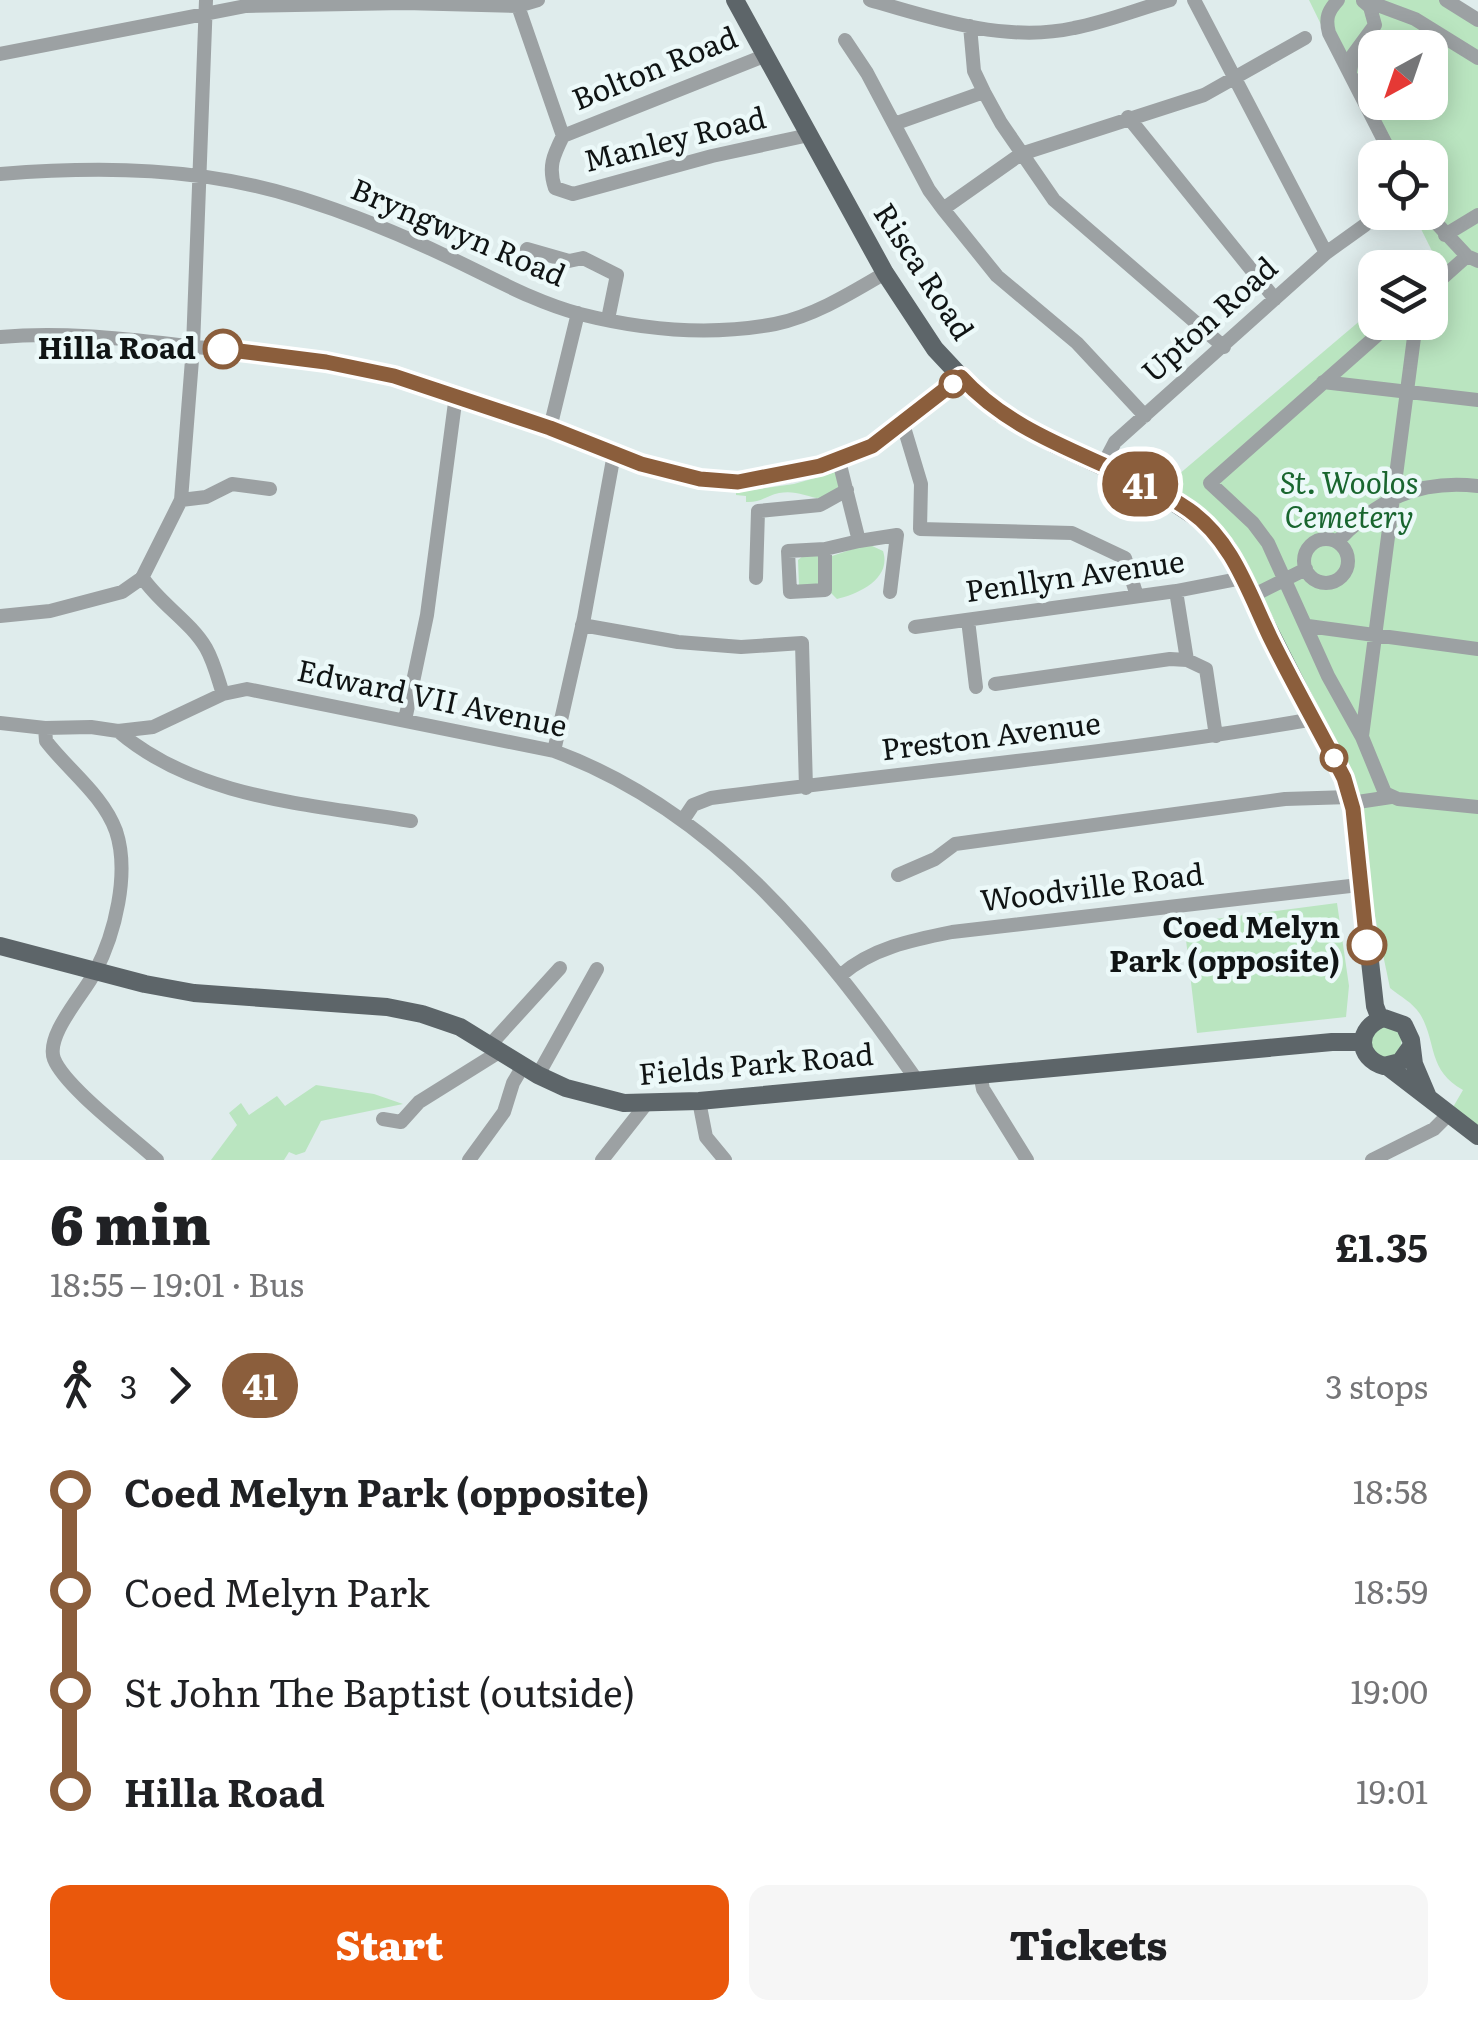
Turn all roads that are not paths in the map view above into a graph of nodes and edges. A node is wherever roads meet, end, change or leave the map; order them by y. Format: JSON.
{"nodes":[{"id":1,"x":538,"y":0,"type":"edge"},
{"id":2,"x":735,"y":0,"type":"edge"},
{"id":3,"x":870,"y":0,"type":"edge"},
{"id":4,"x":1170,"y":0,"type":"edge"},
{"id":5,"x":1194,"y":0,"type":"edge"},
{"id":6,"x":1338,"y":0,"type":"edge"},
{"id":7,"x":1363,"y":0,"type":"edge"},
{"id":8,"x":1446,"y":0,"type":"edge"},
{"id":9,"x":405,"y":1,"type":"edge"},
{"id":10,"x":206,"y":6,"type":"edge"},
{"id":11,"x":518,"y":6,"type":"junction"},
{"id":12,"x":1478,"y":20,"type":"edge"},
{"id":13,"x":970,"y":26,"type":"junction"},
{"id":14,"x":1372,"y":30,"type":"edge"},
{"id":15,"x":1329,"y":33,"type":"junction"},
{"id":16,"x":1305,"y":38,"type":"dead end"},
{"id":17,"x":844,"y":40,"type":"dead end"},
{"id":18,"x":1358,"y":41,"type":"edge"},
{"id":19,"x":1358,"y":50,"type":"edge"},
{"id":20,"x":0,"y":54,"type":"edge"},
{"id":21,"x":764,"y":56,"type":"junction"},
{"id":22,"x":1478,"y":58,"type":"edge"},
{"id":23,"x":1350,"y":72,"type":"junction"},
{"id":24,"x":1233,"y":79,"type":"junction"},
{"id":25,"x":984,"y":92,"type":"junction"},
{"id":26,"x":1128,"y":117,"type":"junction"},
{"id":27,"x":894,"y":124,"type":"junction"},
{"id":28,"x":809,"y":135,"type":"junction"},
{"id":29,"x":562,"y":136,"type":"junction"},
{"id":30,"x":1384,"y":140,"type":"edge"},
{"id":31,"x":1022,"y":154,"type":"junction"},
{"id":32,"x":0,"y":174,"type":"edge"},
{"id":33,"x":200,"y":176,"type":"junction"},
{"id":34,"x":556,"y":188,"type":"joint"},
{"id":35,"x":943,"y":209,"type":"junction"},
{"id":36,"x":1478,"y":214,"type":"edge"},
{"id":37,"x":1358,"y":230,"type":"edge"},
{"id":38,"x":1440,"y":230,"type":"edge"},
{"id":39,"x":1444,"y":235,"type":"junction"},
{"id":40,"x":527,"y":248,"type":"dead end"},
{"id":41,"x":1326,"y":253,"type":"junction"},
{"id":42,"x":1473,"y":258,"type":"edge"},
{"id":43,"x":885,"y":273,"type":"junction"},
{"id":44,"x":1448,"y":276,"type":"edge"},
{"id":45,"x":1275,"y":299,"type":"junction"},
{"id":46,"x":578,"y":313,"type":"junction"},
{"id":47,"x":608,"y":319,"type":"junction"},
{"id":48,"x":0,"y":337,"type":"edge"},
{"id":49,"x":1371,"y":340,"type":"edge"},
{"id":50,"x":1413,"y":340,"type":"edge"},
{"id":51,"x":193,"y":346,"type":"junction"},
{"id":52,"x":1224,"y":346,"type":"junction"},
{"id":53,"x":961,"y":377,"type":"junction"},
{"id":54,"x":1323,"y":382,"type":"junction"},
{"id":55,"x":1406,"y":392,"type":"junction"},
{"id":56,"x":456,"y":395,"type":"junction"},
{"id":57,"x":1478,"y":400,"type":"edge"},
{"id":58,"x":1145,"y":416,"type":"junction"},
{"id":59,"x":903,"y":424,"type":"junction"},
{"id":60,"x":550,"y":428,"type":"junction"},
{"id":61,"x":614,"y":454,"type":"junction"},
{"id":62,"x":839,"y":461,"type":"junction"},
{"id":63,"x":1102,"y":466,"type":"junction"},
{"id":64,"x":1478,"y":486,"type":"edge"},
{"id":65,"x":270,"y":489,"type":"dead end"},
{"id":66,"x":846,"y":490,"type":"junction"},
{"id":67,"x":1394,"y":496,"type":"junction"},
{"id":68,"x":181,"y":500,"type":"junction"},
{"id":69,"x":860,"y":541,"type":"junction"},
{"id":70,"x":1337,"y":542,"type":"junction"},
{"id":71,"x":825,"y":549,"type":"dead end"},
{"id":72,"x":1306,"y":569,"type":"junction"},
{"id":73,"x":142,"y":577,"type":"junction"},
{"id":74,"x":756,"y":578,"type":"dead end"},
{"id":75,"x":1242,"y":578,"type":"junction"},
{"id":76,"x":1286,"y":578,"type":"junction"},
{"id":77,"x":1176,"y":591,"type":"junction"},
{"id":78,"x":890,"y":592,"type":"dead end"},
{"id":79,"x":1137,"y":596,"type":"junction"},
{"id":80,"x":1252,"y":596,"type":"junction"},
{"id":81,"x":0,"y":616,"type":"edge"},
{"id":82,"x":968,"y":620,"type":"junction"},
{"id":83,"x":582,"y":625,"type":"junction"},
{"id":84,"x":1308,"y":626,"type":"junction"},
{"id":85,"x":914,"y":627,"type":"dead end"},
{"id":86,"x":1375,"y":635,"type":"junction"},
{"id":87,"x":1478,"y":649,"type":"edge"},
{"id":88,"x":1187,"y":660,"type":"junction"},
{"id":89,"x":995,"y":684,"type":"dead end"},
{"id":90,"x":976,"y":687,"type":"dead end"},
{"id":91,"x":223,"y":694,"type":"junction"},
{"id":92,"x":1314,"y":719,"type":"junction"},
{"id":93,"x":405,"y":720,"type":"junction"},
{"id":94,"x":0,"y":724,"type":"edge"},
{"id":95,"x":45,"y":728,"type":"junction"},
{"id":96,"x":118,"y":731,"type":"junction"},
{"id":97,"x":1216,"y":736,"type":"junction"},
{"id":98,"x":1362,"y":737,"type":"junction"},
{"id":99,"x":554,"y":751,"type":"junction"},
{"id":100,"x":806,"y":788,"type":"junction"},
{"id":101,"x":1391,"y":797,"type":"junction"},
{"id":102,"x":1350,"y":800,"type":"junction"},
{"id":103,"x":1478,"y":805,"type":"edge"},
{"id":104,"x":683,"y":820,"type":"junction"},
{"id":105,"x":410,"y":821,"type":"dead end"},
{"id":106,"x":898,"y":875,"type":"dead end"},
{"id":107,"x":1359,"y":885,"type":"junction"},
{"id":108,"x":0,"y":946,"type":"edge"},
{"id":109,"x":560,"y":968,"type":"dead end"},
{"id":110,"x":597,"y":969,"type":"dead end"},
{"id":111,"x":96,"y":970,"type":"junction"},
{"id":112,"x":841,"y":975,"type":"junction"},
{"id":113,"x":1380,"y":1018,"type":"junction"},
{"id":114,"x":1362,"y":1042,"type":"junction"},
{"id":115,"x":1410,"y":1048,"type":"junction"},
{"id":116,"x":494,"y":1049,"type":"junction"},
{"id":117,"x":1387,"y":1066,"type":"junction"},
{"id":118,"x":531,"y":1071,"type":"junction"},
{"id":119,"x":980,"y":1074,"type":"junction"},
{"id":120,"x":916,"y":1078,"type":"junction"},
{"id":121,"x":1428,"y":1096,"type":"junction"},
{"id":122,"x":699,"y":1101,"type":"junction"},
{"id":123,"x":647,"y":1103,"type":"junction"},
{"id":124,"x":1449,"y":1114,"type":"junction"},
{"id":125,"x":383,"y":1119,"type":"dead end"},
{"id":126,"x":1478,"y":1136,"type":"edge"},
{"id":127,"x":157,"y":1160,"type":"edge"},
{"id":128,"x":468,"y":1160,"type":"edge"},
{"id":129,"x":602,"y":1160,"type":"edge"},
{"id":130,"x":724,"y":1160,"type":"edge"},
{"id":131,"x":1028,"y":1160,"type":"edge"},
{"id":132,"x":1372,"y":1160,"type":"edge"}],
"edges":[{"from":1,"to":11,"type":"street"},
{"from":2,"to":21,"type":"main road","name":"Risca Road"},
{"from":3,"to":13,"type":"street"},
{"from":4,"to":13,"type":"street"},
{"from":5,"to":24,"type":"street"},
{"from":6,"to":15,"type":"street"},
{"from":7,"to":14,"type":"street"},
{"from":7,"to":22,"type":"street"},
{"from":8,"to":12,"type":"street"},
{"from":9,"to":10,"type":"street"},
{"from":9,"to":11,"type":"street"},
{"from":10,"to":20,"type":"street"},
{"from":10,"to":33,"type":"street"},
{"from":11,"to":29,"type":"street"},
{"from":13,"to":25,"type":"street"},
{"from":15,"to":18,"type":"street"},
{"from":15,"to":23,"type":"street"},
{"from":16,"to":24,"type":"street"},
{"from":17,"to":27,"type":"street"},
{"from":19,"to":23,"type":"street"},
{"from":21,"to":28,"type":"main road","name":"Risca Road"},
{"from":21,"to":29,"type":"street","name":"Bolton Road"},
{"from":23,"to":30,"type":"street"},
{"from":24,"to":26,"type":"street"},
{"from":24,"to":41,"type":"street"},
{"from":25,"to":27,"type":"street"},
{"from":25,"to":31,"type":"street"},
{"from":26,"to":31,"type":"street"},
{"from":26,"to":45,"type":"street"},
{"from":27,"to":35,"type":"street"},
{"from":28,"to":34,"type":"street","name":"Manley Road"},
{"from":28,"to":43,"type":"main road","name":"Risca Road"},
{"from":29,"to":34,"type":"street","name":"Bolton Road"},
{"from":31,"to":35,"type":"street"},
{"from":31,"to":52,"type":"street"},
{"from":32,"to":33,"type":"street","name":"Bryngwyn Road"},
{"from":33,"to":46,"type":"street","name":"Bryngwyn Road"},
{"from":33,"to":51,"type":"street"},
{"from":35,"to":58,"type":"street"},
{"from":36,"to":39,"type":"street"},
{"from":37,"to":41,"type":"street","name":"Upton Road"},
{"from":38,"to":39,"type":"street"},
{"from":39,"to":42,"type":"street"},
{"from":40,"to":47,"type":"street"},
{"from":41,"to":45,"type":"street","name":"Upton Road"},
{"from":42,"to":44,"type":"street"},
{"from":43,"to":47,"type":"street","name":"Bryngwyn Road"},
{"from":43,"to":53,"type":"main road","name":"Risca Road"},
{"from":45,"to":52,"type":"street","name":"Upton Road"},
{"from":46,"to":47,"type":"street","name":"Bryngwyn Road"},
{"from":46,"to":60,"type":"street"},
{"from":48,"to":51,"type":"street"},
{"from":49,"to":54,"type":"street"},
{"from":50,"to":55,"type":"street"},
{"from":51,"to":56,"type":"street"},
{"from":51,"to":68,"type":"street"},
{"from":52,"to":58,"type":"street","name":"Upton Road"},
{"from":53,"to":59,"type":"street"},
{"from":53,"to":63,"type":"main road","name":"Risca Road"},
{"from":54,"to":55,"type":"street"},
{"from":54,"to":76,"type":"street"},
{"from":55,"to":57,"type":"street"},
{"from":55,"to":67,"type":"street"},
{"from":56,"to":60,"type":"street"},
{"from":56,"to":93,"type":"street"},
{"from":58,"to":63,"type":"street","name":"Upton Road"},
{"from":59,"to":62,"type":"street"},
{"from":59,"to":79,"type":"street"},
{"from":60,"to":61,"type":"street"},
{"from":61,"to":62,"type":"street"},
{"from":61,"to":83,"type":"street"},
{"from":62,"to":66,"type":"street"},
{"from":63,"to":75,"type":"main road","name":"Risca Road"},
{"from":64,"to":67,"type":"street"},
{"from":65,"to":68,"type":"street"},
{"from":66,"to":69,"type":"street"},
{"from":66,"to":74,"type":"street"},
{"from":67,"to":70,"type":"street"},
{"from":67,"to":86,"type":"street"},
{"from":68,"to":73,"type":"street"},
{"from":69,"to":71,"type":"street"},
{"from":69,"to":78,"type":"street"},
{"from":70,"to":72,"type":"street"},
{"from":70,"to":72,"type":"street"},
{"from":72,"to":76,"type":"street"},
{"from":73,"to":81,"type":"street"},
{"from":73,"to":91,"type":"street"},
{"from":75,"to":77,"type":"street","name":"Penllyn Avenue"},
{"from":75,"to":80,"type":"main road","name":"Risca Road"},
{"from":76,"to":80,"type":"street"},
{"from":76,"to":84,"type":"street"},
{"from":77,"to":79,"type":"street","name":"Penllyn Avenue"},
{"from":77,"to":88,"type":"street"},
{"from":79,"to":82,"type":"street","name":"Penllyn Avenue"},
{"from":80,"to":92,"type":"main road","name":"Risca Road"},
{"from":82,"to":85,"type":"street","name":"Penllyn Avenue"},
{"from":82,"to":90,"type":"street"},
{"from":83,"to":99,"type":"street"},
{"from":83,"to":100,"type":"street"},
{"from":84,"to":86,"type":"street"},
{"from":84,"to":98,"type":"street"},
{"from":86,"to":87,"type":"street"},
{"from":86,"to":98,"type":"street"},
{"from":88,"to":89,"type":"street"},
{"from":88,"to":97,"type":"street"},
{"from":91,"to":93,"type":"street","name":"Edward VII Avenue"},
{"from":91,"to":96,"type":"street"},
{"from":92,"to":97,"type":"street","name":"Preston Avenue"},
{"from":92,"to":102,"type":"main road","name":"Risca Road"},
{"from":93,"to":99,"type":"street","name":"Edward VII Avenue"},
{"from":94,"to":95,"type":"street"},
{"from":95,"to":96,"type":"street"},
{"from":95,"to":111,"type":"street"},
{"from":96,"to":105,"type":"street"},
{"from":97,"to":100,"type":"street","name":"Preston Avenue"},
{"from":98,"to":101,"type":"street"},
{"from":99,"to":104,"type":"street","name":"Edward VII Avenue"},
{"from":100,"to":104,"type":"street","name":"Preston Avenue"},
{"from":101,"to":102,"type":"street"},
{"from":101,"to":103,"type":"street"},
{"from":102,"to":106,"type":"street"},
{"from":102,"to":107,"type":"main road","name":"Risca Road"},
{"from":104,"to":112,"type":"street","name":"Edward VII Avenue"},
{"from":107,"to":112,"type":"street","name":"Woodville Road"},
{"from":107,"to":113,"type":"main road","name":"Risca Road"},
{"from":108,"to":111,"type":"main road","name":"Fields Park Road"},
{"from":109,"to":116,"type":"street"},
{"from":110,"to":118,"type":"street"},
{"from":111,"to":116,"type":"main road","name":"Fields Park Road"},
{"from":111,"to":127,"type":"street"},
{"from":112,"to":120,"type":"street","name":"Edward VII Avenue"},
{"from":113,"to":114,"type":"main road"},
{"from":113,"to":115,"type":"main road"},
{"from":114,"to":117,"type":"main road"},
{"from":114,"to":119,"type":"main road","name":"Fields Park Road"},
{"from":115,"to":117,"type":"main road"},
{"from":115,"to":121,"type":"main road"},
{"from":116,"to":118,"type":"main road","name":"Fields Park Road"},
{"from":116,"to":125,"type":"street"},
{"from":117,"to":121,"type":"main road"},
{"from":118,"to":123,"type":"main road","name":"Fields Park Road"},
{"from":118,"to":128,"type":"street"},
{"from":119,"to":120,"type":"main road","name":"Fields Park Road"},
{"from":119,"to":131,"type":"street"},
{"from":120,"to":122,"type":"main road","name":"Fields Park Road"},
{"from":121,"to":124,"type":"main road"},
{"from":122,"to":123,"type":"main road","name":"Fields Park Road"},
{"from":122,"to":130,"type":"street"},
{"from":123,"to":129,"type":"street"},
{"from":124,"to":126,"type":"main road"},
{"from":124,"to":132,"type":"street"}]}
